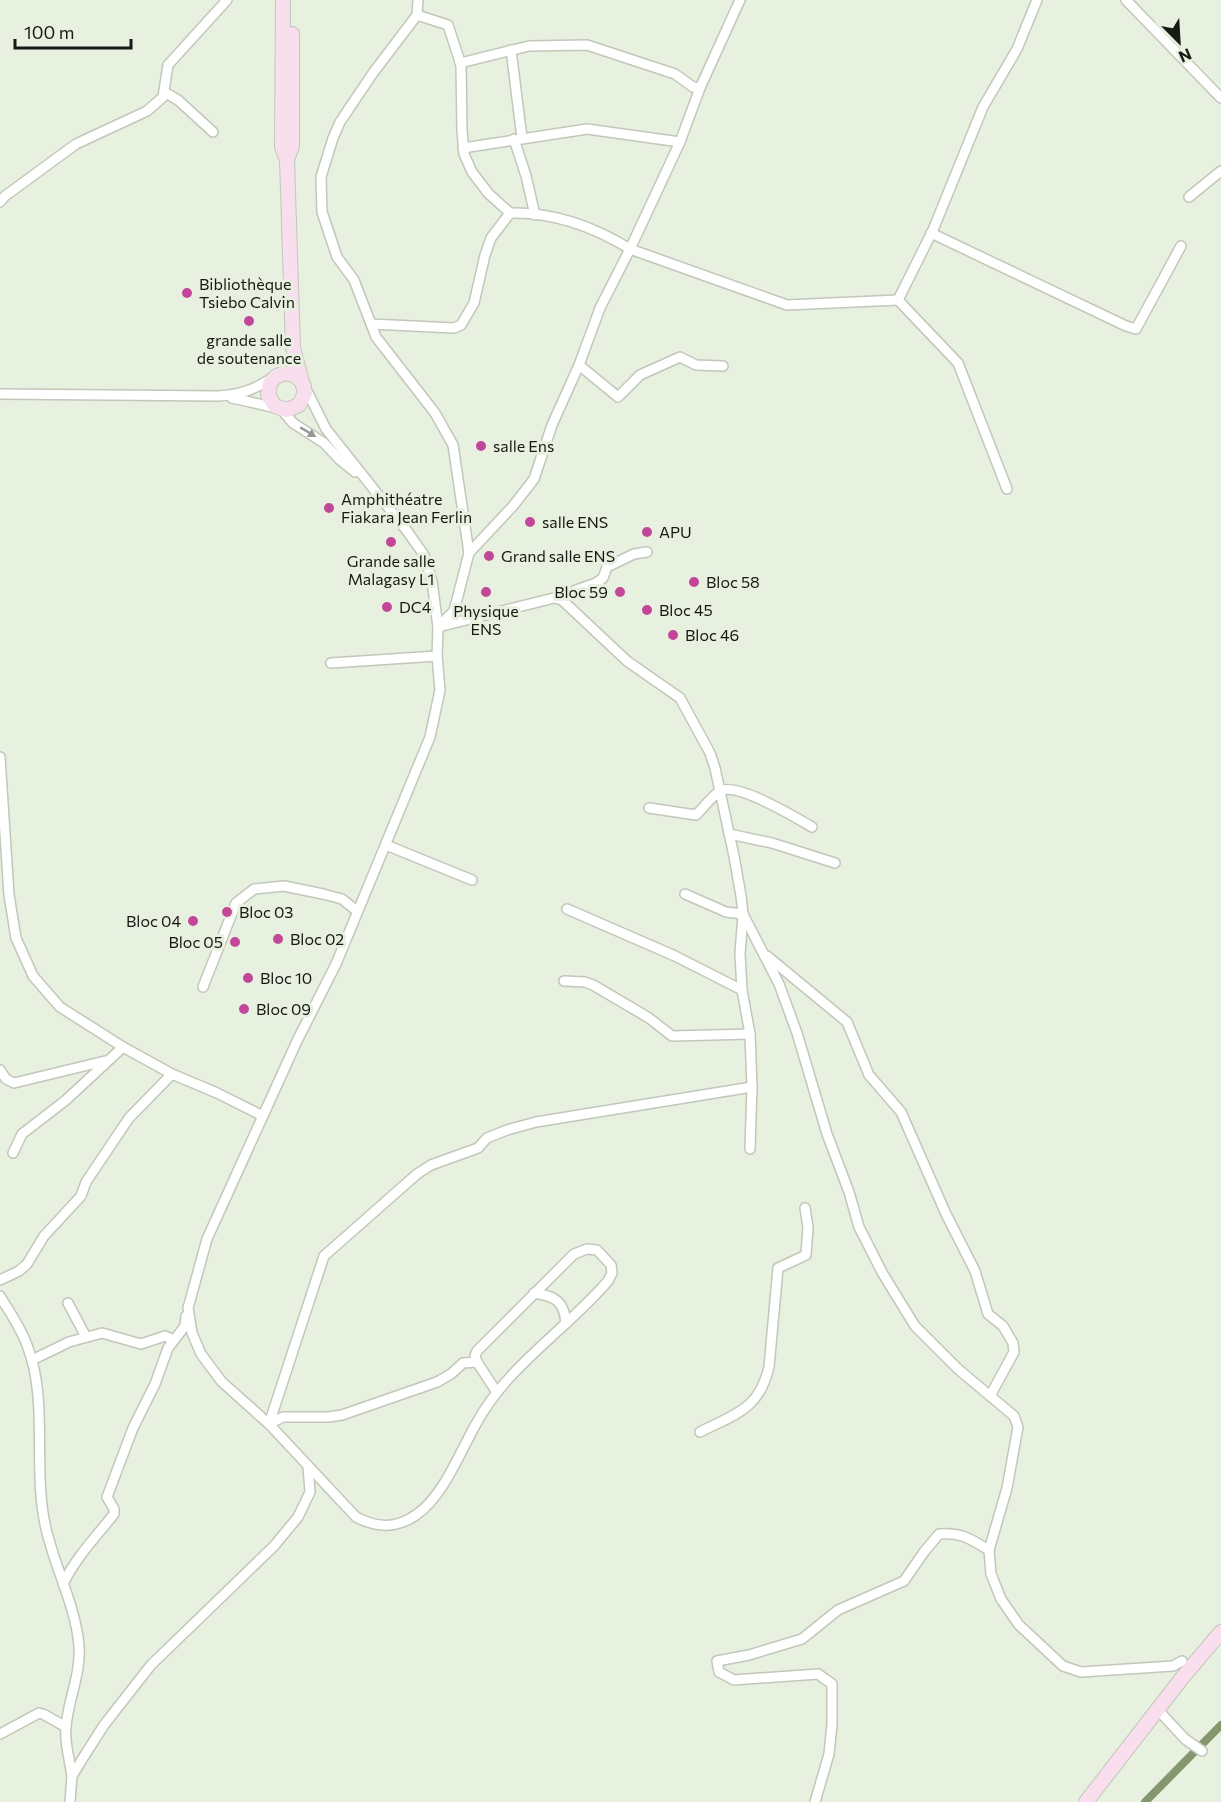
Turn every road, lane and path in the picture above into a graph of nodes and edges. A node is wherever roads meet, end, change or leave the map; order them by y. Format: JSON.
{"nodes":[{"id":1,"x":228,"y":0,"type":"edge"},
{"id":2,"x":283,"y":0,"type":"edge"},
{"id":3,"x":292,"y":0,"type":"edge"},
{"id":4,"x":418,"y":0,"type":"edge"},
{"id":5,"x":740,"y":0,"type":"edge"},
{"id":6,"x":1037,"y":0,"type":"edge"},
{"id":7,"x":1126,"y":0,"type":"edge"},
{"id":8,"x":417,"y":15,"type":"junction"},
{"id":9,"x":511,"y":50,"type":"junction"},
{"id":10,"x":460,"y":63,"type":"junction"},
{"id":11,"x":700,"y":88,"type":"junction"},
{"id":12,"x":164,"y":92,"type":"junction"},
{"id":13,"x":1221,"y":98,"type":"edge"},
{"id":14,"x":213,"y":132,"type":"dead end"},
{"id":15,"x":518,"y":138,"type":"junction"},
{"id":16,"x":680,"y":142,"type":"junction"},
{"id":17,"x":463,"y":148,"type":"junction"},
{"id":18,"x":287,"y":160,"type":"junction"},
{"id":19,"x":1221,"y":171,"type":"edge"},
{"id":20,"x":1189,"y":197,"type":"dead end"},
{"id":21,"x":0,"y":202,"type":"edge"},
{"id":22,"x":510,"y":213,"type":"junction"},
{"id":23,"x":535,"y":215,"type":"junction"},
{"id":24,"x":931,"y":233,"type":"junction"},
{"id":25,"x":1181,"y":246,"type":"dead end"},
{"id":26,"x":630,"y":249,"type":"junction"},
{"id":27,"x":898,"y":300,"type":"junction"},
{"id":28,"x":371,"y":324,"type":"junction"},
{"id":29,"x":293,"y":348,"type":"junction"},
{"id":30,"x":579,"y":365,"type":"junction"},
{"id":31,"x":723,"y":366,"type":"dead end"},
{"id":32,"x":274,"y":378,"type":"junction"},
{"id":33,"x":304,"y":386,"type":"junction"},
{"id":34,"x":0,"y":394,"type":"edge"},
{"id":35,"x":218,"y":396,"type":"junction"},
{"id":36,"x":281,"y":409,"type":"junction"},
{"id":37,"x":367,"y":481,"type":"junction"},
{"id":38,"x":1007,"y":489,"type":"dead end"},
{"id":39,"x":648,"y":552,"type":"dead end"},
{"id":40,"x":469,"y":553,"type":"junction"},
{"id":41,"x":554,"y":598,"type":"junction"},
{"id":42,"x":438,"y":627,"type":"junction"},
{"id":43,"x":437,"y":656,"type":"junction"},
{"id":44,"x":332,"y":663,"type":"dead end"},
{"id":45,"x":0,"y":757,"type":"edge"},
{"id":46,"x":720,"y":792,"type":"junction"},
{"id":47,"x":2,"y":794,"type":"edge"},
{"id":48,"x":649,"y":808,"type":"dead end"},
{"id":49,"x":812,"y":827,"type":"dead end"},
{"id":50,"x":729,"y":834,"type":"junction"},
{"id":51,"x":386,"y":845,"type":"junction"},
{"id":52,"x":835,"y":863,"type":"dead end"},
{"id":53,"x":472,"y":880,"type":"dead end"},
{"id":54,"x":685,"y":894,"type":"dead end"},
{"id":55,"x":567,"y":909,"type":"dead end"},
{"id":56,"x":357,"y":911,"type":"junction"},
{"id":57,"x":743,"y":914,"type":"junction"},
{"id":58,"x":765,"y":954,"type":"junction"},
{"id":59,"x":564,"y":981,"type":"dead end"},
{"id":60,"x":203,"y":987,"type":"dead end"},
{"id":61,"x":742,"y":990,"type":"junction"},
{"id":62,"x":750,"y":1034,"type":"junction"},
{"id":63,"x":123,"y":1047,"type":"junction"},
{"id":64,"x":108,"y":1060,"type":"junction"},
{"id":65,"x":0,"y":1070,"type":"edge"},
{"id":66,"x":172,"y":1074,"type":"junction"},
{"id":67,"x":752,"y":1087,"type":"junction"},
{"id":68,"x":263,"y":1116,"type":"junction"},
{"id":69,"x":750,"y":1149,"type":"dead end"},
{"id":70,"x":13,"y":1153,"type":"dead end"},
{"id":71,"x":805,"y":1208,"type":"dead end"},
{"id":72,"x":0,"y":1280,"type":"edge"},
{"id":73,"x":534,"y":1293,"type":"junction"},
{"id":74,"x":0,"y":1296,"type":"edge"},
{"id":75,"x":68,"y":1303,"type":"dead end"},
{"id":76,"x":188,"y":1308,"type":"junction"},
{"id":77,"x":566,"y":1323,"type":"junction"},
{"id":78,"x":86,"y":1337,"type":"junction"},
{"id":79,"x":174,"y":1340,"type":"junction"},
{"id":80,"x":32,"y":1360,"type":"junction"},
{"id":81,"x":477,"y":1362,"type":"junction"},
{"id":82,"x":496,"y":1391,"type":"junction"},
{"id":83,"x":990,"y":1396,"type":"junction"},
{"id":84,"x":269,"y":1424,"type":"junction"},
{"id":85,"x":700,"y":1432,"type":"dead end"},
{"id":86,"x":308,"y":1467,"type":"junction"},
{"id":87,"x":989,"y":1550,"type":"junction"},
{"id":88,"x":63,"y":1584,"type":"junction"},
{"id":89,"x":1221,"y":1632,"type":"edge"},
{"id":90,"x":1182,"y":1661,"type":"dead end"},
{"id":91,"x":1158,"y":1710,"type":"junction"},
{"id":92,"x":66,"y":1727,"type":"junction"},
{"id":93,"x":0,"y":1734,"type":"edge"},
{"id":94,"x":1199,"y":1748,"type":"dead end"},
{"id":95,"x":72,"y":1776,"type":"junction"},
{"id":96,"x":69,"y":1802,"type":"edge"},
{"id":97,"x":815,"y":1802,"type":"edge"},
{"id":98,"x":1086,"y":1802,"type":"edge"}],
"edges":[{"from":1,"to":12,"type":"street"},
{"from":2,"to":18,"type":"main road"},
{"from":3,"to":18,"type":"main road"},
{"from":4,"to":8,"type":"street"},
{"from":5,"to":11,"type":"street"},
{"from":6,"to":24,"type":"street"},
{"from":7,"to":13,"type":"street"},
{"from":8,"to":10,"type":"street"},
{"from":8,"to":28,"type":"street"},
{"from":9,"to":10,"type":"street"},
{"from":9,"to":11,"type":"street"},
{"from":9,"to":15,"type":"street"},
{"from":10,"to":17,"type":"street"},
{"from":11,"to":16,"type":"street"},
{"from":12,"to":14,"type":"street"},
{"from":12,"to":21,"type":"street"},
{"from":15,"to":16,"type":"street"},
{"from":15,"to":17,"type":"street"},
{"from":15,"to":23,"type":"street"},
{"from":16,"to":26,"type":"street"},
{"from":17,"to":22,"type":"street"},
{"from":18,"to":29,"type":"main road"},
{"from":19,"to":20,"type":"street"},
{"from":22,"to":23,"type":"street"},
{"from":22,"to":28,"type":"street"},
{"from":23,"to":26,"type":"street"},
{"from":24,"to":25,"type":"street"},
{"from":24,"to":27,"type":"street"},
{"from":26,"to":27,"type":"street"},
{"from":26,"to":30,"type":"street"},
{"from":27,"to":38,"type":"street"},
{"from":28,"to":40,"type":"street"},
{"from":29,"to":32,"type":"main road"},
{"from":29,"to":33,"type":"main road"},
{"from":30,"to":31,"type":"street"},
{"from":30,"to":40,"type":"street"},
{"from":32,"to":33,"type":"main road"},
{"from":32,"to":35,"type":"street"},
{"from":32,"to":36,"type":"main road"},
{"from":33,"to":36,"type":"main road"},
{"from":33,"to":37,"type":"street"},
{"from":34,"to":35,"type":"street"},
{"from":35,"to":36,"type":"street"},
{"from":36,"to":37,"type":"street","one_way":true},
{"from":37,"to":42,"type":"street"},
{"from":39,"to":41,"type":"street"},
{"from":40,"to":42,"type":"street"},
{"from":41,"to":42,"type":"street"},
{"from":41,"to":46,"type":"street"},
{"from":42,"to":43,"type":"street"},
{"from":43,"to":44,"type":"street"},
{"from":43,"to":51,"type":"street"},
{"from":45,"to":47,"type":"street"},
{"from":46,"to":48,"type":"street"},
{"from":46,"to":49,"type":"street"},
{"from":46,"to":50,"type":"street"},
{"from":47,"to":63,"type":"street"},
{"from":50,"to":52,"type":"street"},
{"from":50,"to":57,"type":"street"},
{"from":51,"to":53,"type":"street"},
{"from":51,"to":56,"type":"street"},
{"from":54,"to":57,"type":"street"},
{"from":55,"to":61,"type":"street"},
{"from":56,"to":60,"type":"street"},
{"from":56,"to":68,"type":"street"},
{"from":57,"to":58,"type":"street"},
{"from":57,"to":61,"type":"street"},
{"from":58,"to":83,"type":"street"},
{"from":58,"to":83,"type":"street"},
{"from":59,"to":62,"type":"street"},
{"from":61,"to":62,"type":"street"},
{"from":62,"to":67,"type":"street"},
{"from":63,"to":64,"type":"street"},
{"from":63,"to":66,"type":"street"},
{"from":64,"to":65,"type":"street"},
{"from":64,"to":70,"type":"street"},
{"from":66,"to":68,"type":"street"},
{"from":66,"to":72,"type":"street"},
{"from":67,"to":69,"type":"street"},
{"from":67,"to":84,"type":"street"},
{"from":68,"to":76,"type":"street"},
{"from":71,"to":85,"type":"street"},
{"from":73,"to":77,"type":"street"},
{"from":73,"to":77,"type":"street"},
{"from":73,"to":81,"type":"street"},
{"from":74,"to":80,"type":"street"},
{"from":75,"to":78,"type":"street"},
{"from":76,"to":79,"type":"street"},
{"from":76,"to":84,"type":"street"},
{"from":77,"to":82,"type":"street"},
{"from":78,"to":79,"type":"street"},
{"from":78,"to":80,"type":"street"},
{"from":79,"to":88,"type":"street"},
{"from":80,"to":88,"type":"street"},
{"from":81,"to":82,"type":"street"},
{"from":81,"to":84,"type":"street"},
{"from":82,"to":86,"type":"street"},
{"from":83,"to":87,"type":"street"},
{"from":84,"to":86,"type":"street"},
{"from":86,"to":95,"type":"street"},
{"from":87,"to":90,"type":"street"},
{"from":87,"to":97,"type":"street"},
{"from":88,"to":92,"type":"street"},
{"from":89,"to":91,"type":"main road"},
{"from":91,"to":94,"type":"street"},
{"from":91,"to":98,"type":"main road"},
{"from":92,"to":93,"type":"street"},
{"from":92,"to":95,"type":"street"},
{"from":95,"to":96,"type":"street"}]}
